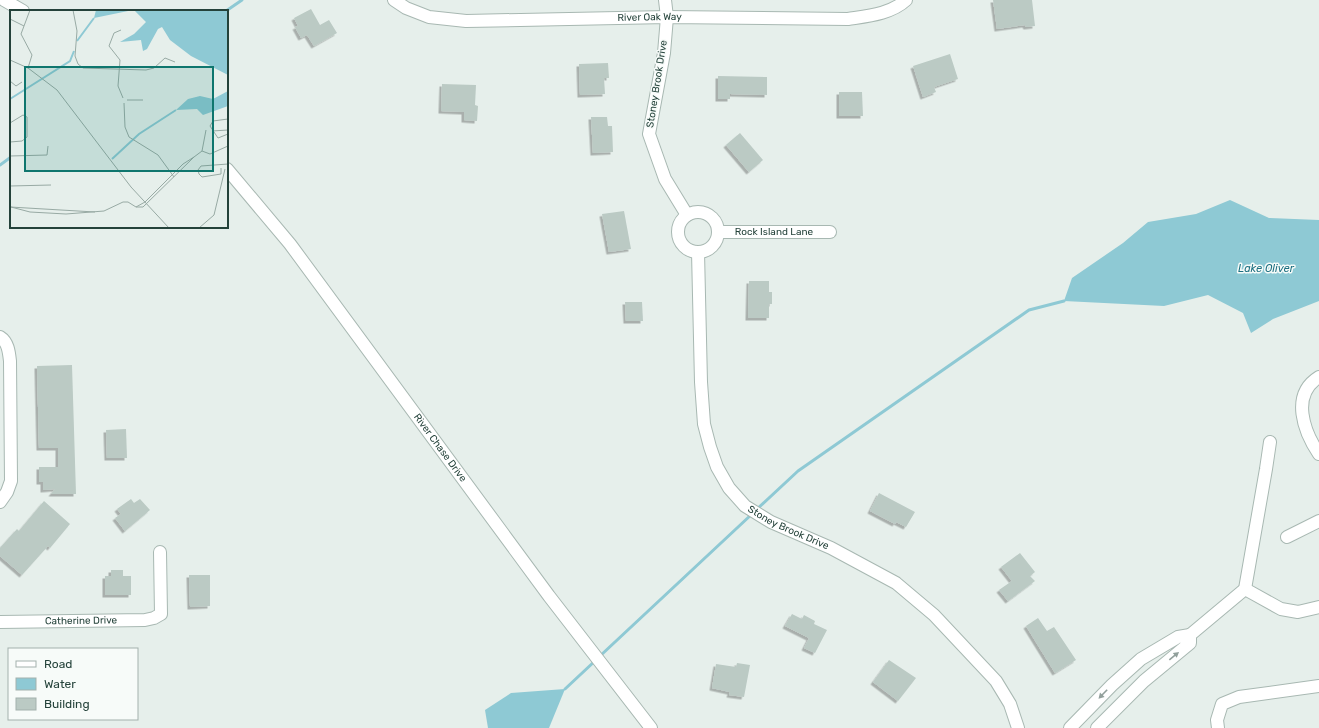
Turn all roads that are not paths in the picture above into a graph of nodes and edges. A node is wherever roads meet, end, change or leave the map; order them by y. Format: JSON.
{"nodes":[{"id":1,"x":4,"y":0,"type":"edge"},
{"id":2,"x":394,"y":0,"type":"edge"},
{"id":3,"x":666,"y":0,"type":"edge"},
{"id":4,"x":906,"y":0,"type":"edge"},
{"id":5,"x":19,"y":6,"type":"edge"},
{"id":6,"x":667,"y":17,"type":"junction"},
{"id":7,"x":228,"y":170,"type":"edge"},
{"id":8,"x":687,"y":215,"type":"junction"},
{"id":9,"x":718,"y":232,"type":"junction"},
{"id":10,"x":830,"y":232,"type":"dead end"},
{"id":11,"x":698,"y":252,"type":"junction"},
{"id":12,"x":0,"y":337,"type":"edge"},
{"id":13,"x":1319,"y":377,"type":"edge"},
{"id":14,"x":5,"y":428,"type":"edge"},
{"id":15,"x":1270,"y":442,"type":"dead end"},
{"id":16,"x":1318,"y":452,"type":"edge"},
{"id":17,"x":0,"y":502,"type":"edge"},
{"id":18,"x":1319,"y":521,"type":"edge"},
{"id":19,"x":1287,"y":537,"type":"dead end"},
{"id":20,"x":160,"y":552,"type":"dead end"},
{"id":21,"x":1245,"y":589,"type":"junction"},
{"id":22,"x":1319,"y":607,"type":"edge"},
{"id":23,"x":0,"y":622,"type":"edge"},
{"id":24,"x":1190,"y":635,"type":"junction"},
{"id":25,"x":1132,"y":668,"type":"junction"},
{"id":26,"x":1144,"y":681,"type":"junction"},
{"id":27,"x":1319,"y":686,"type":"edge"},
{"id":28,"x":651,"y":728,"type":"edge"},
{"id":29,"x":1018,"y":728,"type":"edge"},
{"id":30,"x":1070,"y":728,"type":"edge"},
{"id":31,"x":1097,"y":728,"type":"edge"},
{"id":32,"x":1218,"y":728,"type":"edge"}],
"edges":[{"from":1,"to":5,"type":"street"},
{"from":2,"to":6,"type":"street","name":"River Oak Way"},
{"from":3,"to":6,"type":"street","name":"Stoney Brook Drive"},
{"from":4,"to":6,"type":"street","name":"River Oak Way"},
{"from":6,"to":8,"type":"street","name":"Stoney Brook Drive"},
{"from":7,"to":28,"type":"street","name":"River Chase Drive"},
{"from":8,"to":9,"type":"street"},
{"from":8,"to":11,"type":"street"},
{"from":9,"to":10,"type":"street","name":"Rock Island Lane"},
{"from":9,"to":11,"type":"street"},
{"from":11,"to":29,"type":"street","name":"Stoney Brook Drive"},
{"from":12,"to":14,"type":"street"},
{"from":13,"to":16,"type":"street"},
{"from":14,"to":17,"type":"street"},
{"from":15,"to":21,"type":"street"},
{"from":18,"to":19,"type":"street"},
{"from":20,"to":23,"type":"street","name":"Catherine Drive"},
{"from":21,"to":22,"type":"street"},
{"from":21,"to":24,"type":"street"},
{"from":24,"to":25,"type":"street"},
{"from":26,"to":24,"type":"street","one_way":true},
{"from":25,"to":26,"type":"street"},
{"from":25,"to":30,"type":"street","one_way":true},
{"from":26,"to":31,"type":"street"},
{"from":27,"to":32,"type":"street"}]}
